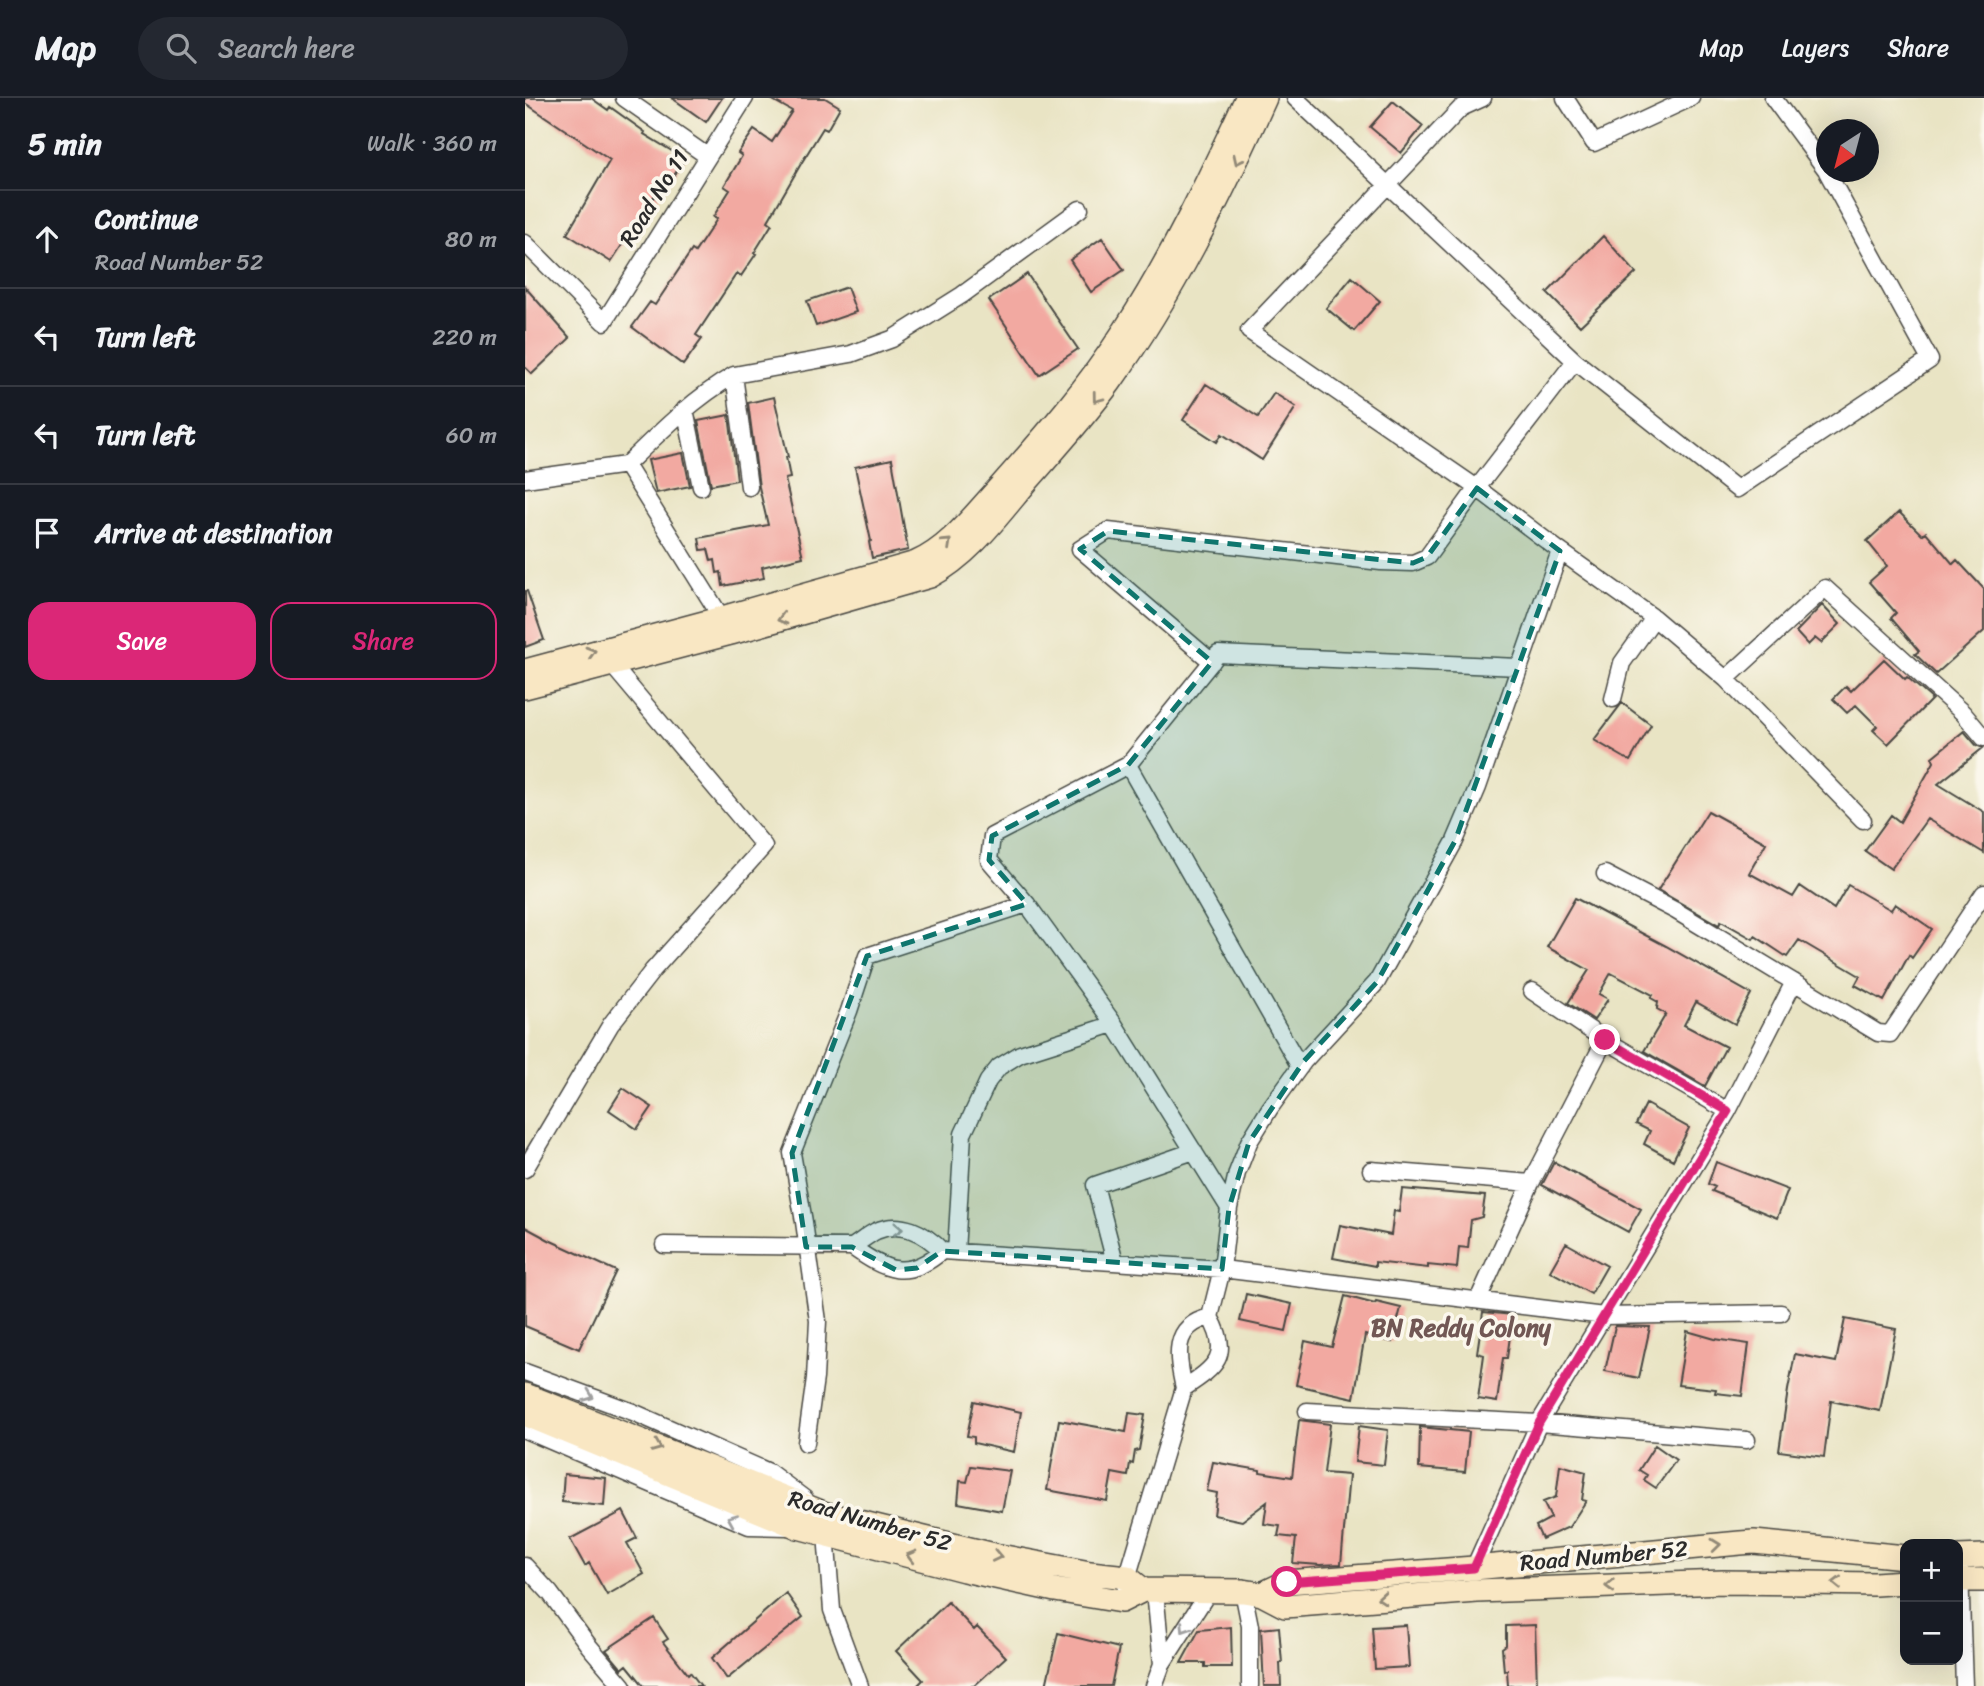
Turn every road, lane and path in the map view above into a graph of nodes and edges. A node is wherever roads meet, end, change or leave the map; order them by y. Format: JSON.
{"nodes":[{"id":1,"x":624,"y":98,"type":"edge"},
{"id":2,"x":745,"y":98,"type":"edge"},
{"id":3,"x":1247,"y":98,"type":"edge"},
{"id":4,"x":1265,"y":98,"type":"edge"},
{"id":5,"x":1294,"y":98,"type":"edge"},
{"id":6,"x":1483,"y":98,"type":"edge"},
{"id":7,"x":1565,"y":98,"type":"edge"},
{"id":8,"x":1691,"y":98,"type":"edge"},
{"id":9,"x":1773,"y":98,"type":"edge"},
{"id":10,"x":707,"y":156,"type":"junction"},
{"id":11,"x":1816,"y":156,"type":"edge"},
{"id":12,"x":1833,"y":182,"type":"edge"},
{"id":13,"x":1388,"y":187,"type":"junction"},
{"id":14,"x":1080,"y":209,"type":"dead end"},
{"id":15,"x":525,"y":243,"type":"edge"},
{"id":16,"x":1574,"y":361,"type":"junction"},
{"id":17,"x":734,"y":375,"type":"junction"},
{"id":18,"x":685,"y":409,"type":"junction"},
{"id":19,"x":626,"y":465,"type":"junction"},
{"id":20,"x":525,"y":479,"type":"edge"},
{"id":21,"x":701,"y":487,"type":"dead end"},
{"id":22,"x":749,"y":487,"type":"dead end"},
{"id":23,"x":1477,"y":488,"type":"junction"},
{"id":24,"x":1560,"y":551,"type":"junction"},
{"id":25,"x":1654,"y":618,"type":"junction"},
{"id":26,"x":726,"y":626,"type":"junction"},
{"id":27,"x":1212,"y":662,"type":"junction"},
{"id":28,"x":612,"y":665,"type":"junction"},
{"id":29,"x":1519,"y":667,"type":"junction"},
{"id":30,"x":525,"y":671,"type":"edge"},
{"id":31,"x":1726,"y":679,"type":"junction"},
{"id":32,"x":525,"y":687,"type":"edge"},
{"id":33,"x":1613,"y":699,"type":"dead end"},
{"id":34,"x":1984,"y":738,"type":"edge"},
{"id":35,"x":1128,"y":765,"type":"junction"},
{"id":36,"x":1863,"y":820,"type":"dead end"},
{"id":37,"x":1605,"y":874,"type":"dead end"},
{"id":38,"x":1984,"y":893,"type":"edge"},
{"id":39,"x":1027,"y":904,"type":"junction"},
{"id":40,"x":1794,"y":982,"type":"junction"},
{"id":41,"x":1531,"y":991,"type":"dead end"},
{"id":42,"x":1114,"y":1024,"type":"junction"},
{"id":43,"x":1605,"y":1040,"type":"junction"},
{"id":44,"x":1300,"y":1067,"type":"junction"},
{"id":45,"x":1728,"y":1111,"type":"junction"},
{"id":46,"x":1193,"y":1151,"type":"junction"},
{"id":47,"x":525,"y":1169,"type":"edge"},
{"id":48,"x":1371,"y":1170,"type":"dead end"},
{"id":49,"x":1531,"y":1183,"type":"junction"},
{"id":50,"x":1229,"y":1208,"type":"junction"},
{"id":51,"x":664,"y":1245,"type":"dead end"},
{"id":52,"x":806,"y":1247,"type":"junction"},
{"id":53,"x":852,"y":1247,"type":"junction"},
{"id":54,"x":949,"y":1252,"type":"junction"},
{"id":55,"x":1115,"y":1262,"type":"junction"},
{"id":56,"x":1222,"y":1269,"type":"junction"},
{"id":57,"x":1478,"y":1300,"type":"junction"},
{"id":58,"x":1781,"y":1313,"type":"dead end"},
{"id":59,"x":1604,"y":1316,"type":"junction"},
{"id":60,"x":1210,"y":1317,"type":"junction"},
{"id":61,"x":525,"y":1371,"type":"edge"},
{"id":62,"x":1184,"y":1388,"type":"junction"},
{"id":63,"x":525,"y":1395,"type":"edge"},
{"id":64,"x":1307,"y":1411,"type":"dead end"},
{"id":65,"x":525,"y":1414,"type":"edge"},
{"id":66,"x":1539,"y":1423,"type":"junction"},
{"id":67,"x":525,"y":1430,"type":"edge"},
{"id":68,"x":1747,"y":1440,"type":"dead end"},
{"id":69,"x":806,"y":1443,"type":"dead end"},
{"id":70,"x":763,"y":1501,"type":"junction"},
{"id":71,"x":826,"y":1524,"type":"junction"},
{"id":72,"x":798,"y":1527,"type":"junction"},
{"id":73,"x":1984,"y":1556,"type":"edge"},
{"id":74,"x":1900,"y":1557,"type":"edge"},
{"id":75,"x":525,"y":1566,"type":"edge"},
{"id":76,"x":1963,"y":1567,"type":"edge"},
{"id":77,"x":1474,"y":1568,"type":"junction"},
{"id":78,"x":1963,"y":1571,"type":"edge"},
{"id":79,"x":1984,"y":1580,"type":"edge"},
{"id":80,"x":1900,"y":1582,"type":"edge"},
{"id":81,"x":1141,"y":1586,"type":"junction"},
{"id":82,"x":1209,"y":1591,"type":"junction"},
{"id":83,"x":1252,"y":1592,"type":"junction"},
{"id":84,"x":1960,"y":1602,"type":"edge"},
{"id":85,"x":1162,"y":1664,"type":"junction"},
{"id":86,"x":623,"y":1686,"type":"edge"},
{"id":87,"x":860,"y":1686,"type":"edge"},
{"id":88,"x":1154,"y":1686,"type":"edge"},
{"id":89,"x":1250,"y":1686,"type":"edge"},
{"id":90,"x":1964,"y":1686,"type":"edge"}],
"edges":[{"from":1,"to":10,"type":"street"},
{"from":2,"to":10,"type":"street","name":"Road No 11"},
{"from":26,"to":3,"type":"main road","one_way":true},
{"from":4,"to":26,"type":"main road","one_way":true},
{"from":5,"to":13,"type":"street"},
{"from":6,"to":13,"type":"street"},
{"from":7,"to":8,"type":"street"},
{"from":9,"to":11,"type":"street"},
{"from":10,"to":15,"type":"street","name":"Road No 11"},
{"from":12,"to":16,"type":"street"},
{"from":13,"to":16,"type":"street"},
{"from":13,"to":23,"type":"street"},
{"from":14,"to":17,"type":"street"},
{"from":16,"to":23,"type":"street"},
{"from":17,"to":18,"type":"street"},
{"from":17,"to":22,"type":"street"},
{"from":18,"to":19,"type":"street"},
{"from":18,"to":21,"type":"street"},
{"from":19,"to":20,"type":"street"},
{"from":19,"to":26,"type":"street"},
{"from":23,"to":24,"type":"street"},
{"from":23,"to":27,"type":"street"},
{"from":24,"to":25,"type":"street"},
{"from":24,"to":29,"type":"street"},
{"from":25,"to":31,"type":"street"},
{"from":25,"to":33,"type":"street"},
{"from":26,"to":28,"type":"main road"},
{"from":30,"to":26,"type":"main road","one_way":true},
{"from":27,"to":29,"type":"street"},
{"from":27,"to":35,"type":"street"},
{"from":28,"to":32,"type":"main road"},
{"from":28,"to":47,"type":"street"},
{"from":29,"to":44,"type":"street"},
{"from":31,"to":34,"type":"street"},
{"from":31,"to":36,"type":"street"},
{"from":35,"to":39,"type":"street"},
{"from":35,"to":44,"type":"street"},
{"from":37,"to":40,"type":"street"},
{"from":38,"to":40,"type":"street"},
{"from":39,"to":42,"type":"street"},
{"from":39,"to":52,"type":"street"},
{"from":40,"to":45,"type":"street"},
{"from":41,"to":43,"type":"street"},
{"from":42,"to":46,"type":"street"},
{"from":42,"to":54,"type":"street"},
{"from":43,"to":45,"type":"street"},
{"from":43,"to":49,"type":"street"},
{"from":44,"to":50,"type":"street"},
{"from":45,"to":59,"type":"street"},
{"from":46,"to":50,"type":"street"},
{"from":46,"to":55,"type":"street"},
{"from":48,"to":49,"type":"street"},
{"from":49,"to":57,"type":"street"},
{"from":50,"to":56,"type":"street"},
{"from":51,"to":52,"type":"street"},
{"from":52,"to":53,"type":"street"},
{"from":52,"to":69,"type":"street"},
{"from":53,"to":54,"type":"street"},
{"from":53,"to":54,"type":"street","one_way":true},
{"from":54,"to":55,"type":"street"},
{"from":55,"to":56,"type":"street"},
{"from":56,"to":57,"type":"street"},
{"from":56,"to":60,"type":"street"},
{"from":57,"to":59,"type":"street"},
{"from":58,"to":59,"type":"street"},
{"from":59,"to":66,"type":"street"},
{"from":60,"to":62,"type":"street"},
{"from":60,"to":62,"type":"street"},
{"from":61,"to":71,"type":"street","one_way":true},
{"from":62,"to":81,"type":"street"},
{"from":63,"to":70,"type":"main road","name":"Road Number 52","one_way":true},
{"from":64,"to":66,"type":"street"},
{"from":65,"to":70,"type":"main road","name":"Road Number 52"},
{"from":66,"to":68,"type":"street"},
{"from":66,"to":77,"type":"street"},
{"from":72,"to":67,"type":"street","one_way":true},
{"from":70,"to":71,"type":"main road","name":"Road Number 52"},
{"from":70,"to":72,"type":"main road","name":"Road Number 52"},
{"from":71,"to":72,"type":"main road","name":"Road Number 52"},
{"from":71,"to":81,"type":"main road","name":"Road Number 52","one_way":true},
{"from":81,"to":71,"type":"main road","name":"Road Number 52","one_way":true},
{"from":71,"to":87,"type":"street"},
{"from":73,"to":76,"type":"main road"},
{"from":77,"to":74,"type":"main road","name":"Road Number 52","one_way":true},
{"from":75,"to":86,"type":"street"},
{"from":77,"to":83,"type":"main road","name":"Road Number 52"},
{"from":78,"to":79,"type":"main road"},
{"from":80,"to":83,"type":"main road","name":"Road Number 52","one_way":true},
{"from":81,"to":82,"type":"main road","name":"Road Number 52"},
{"from":81,"to":85,"type":"street"},
{"from":82,"to":83,"type":"main road","name":"Road Number 52"},
{"from":82,"to":85,"type":"street","one_way":true},
{"from":83,"to":89,"type":"street"},
{"from":84,"to":90,"type":"street"},
{"from":85,"to":88,"type":"street"}]}
